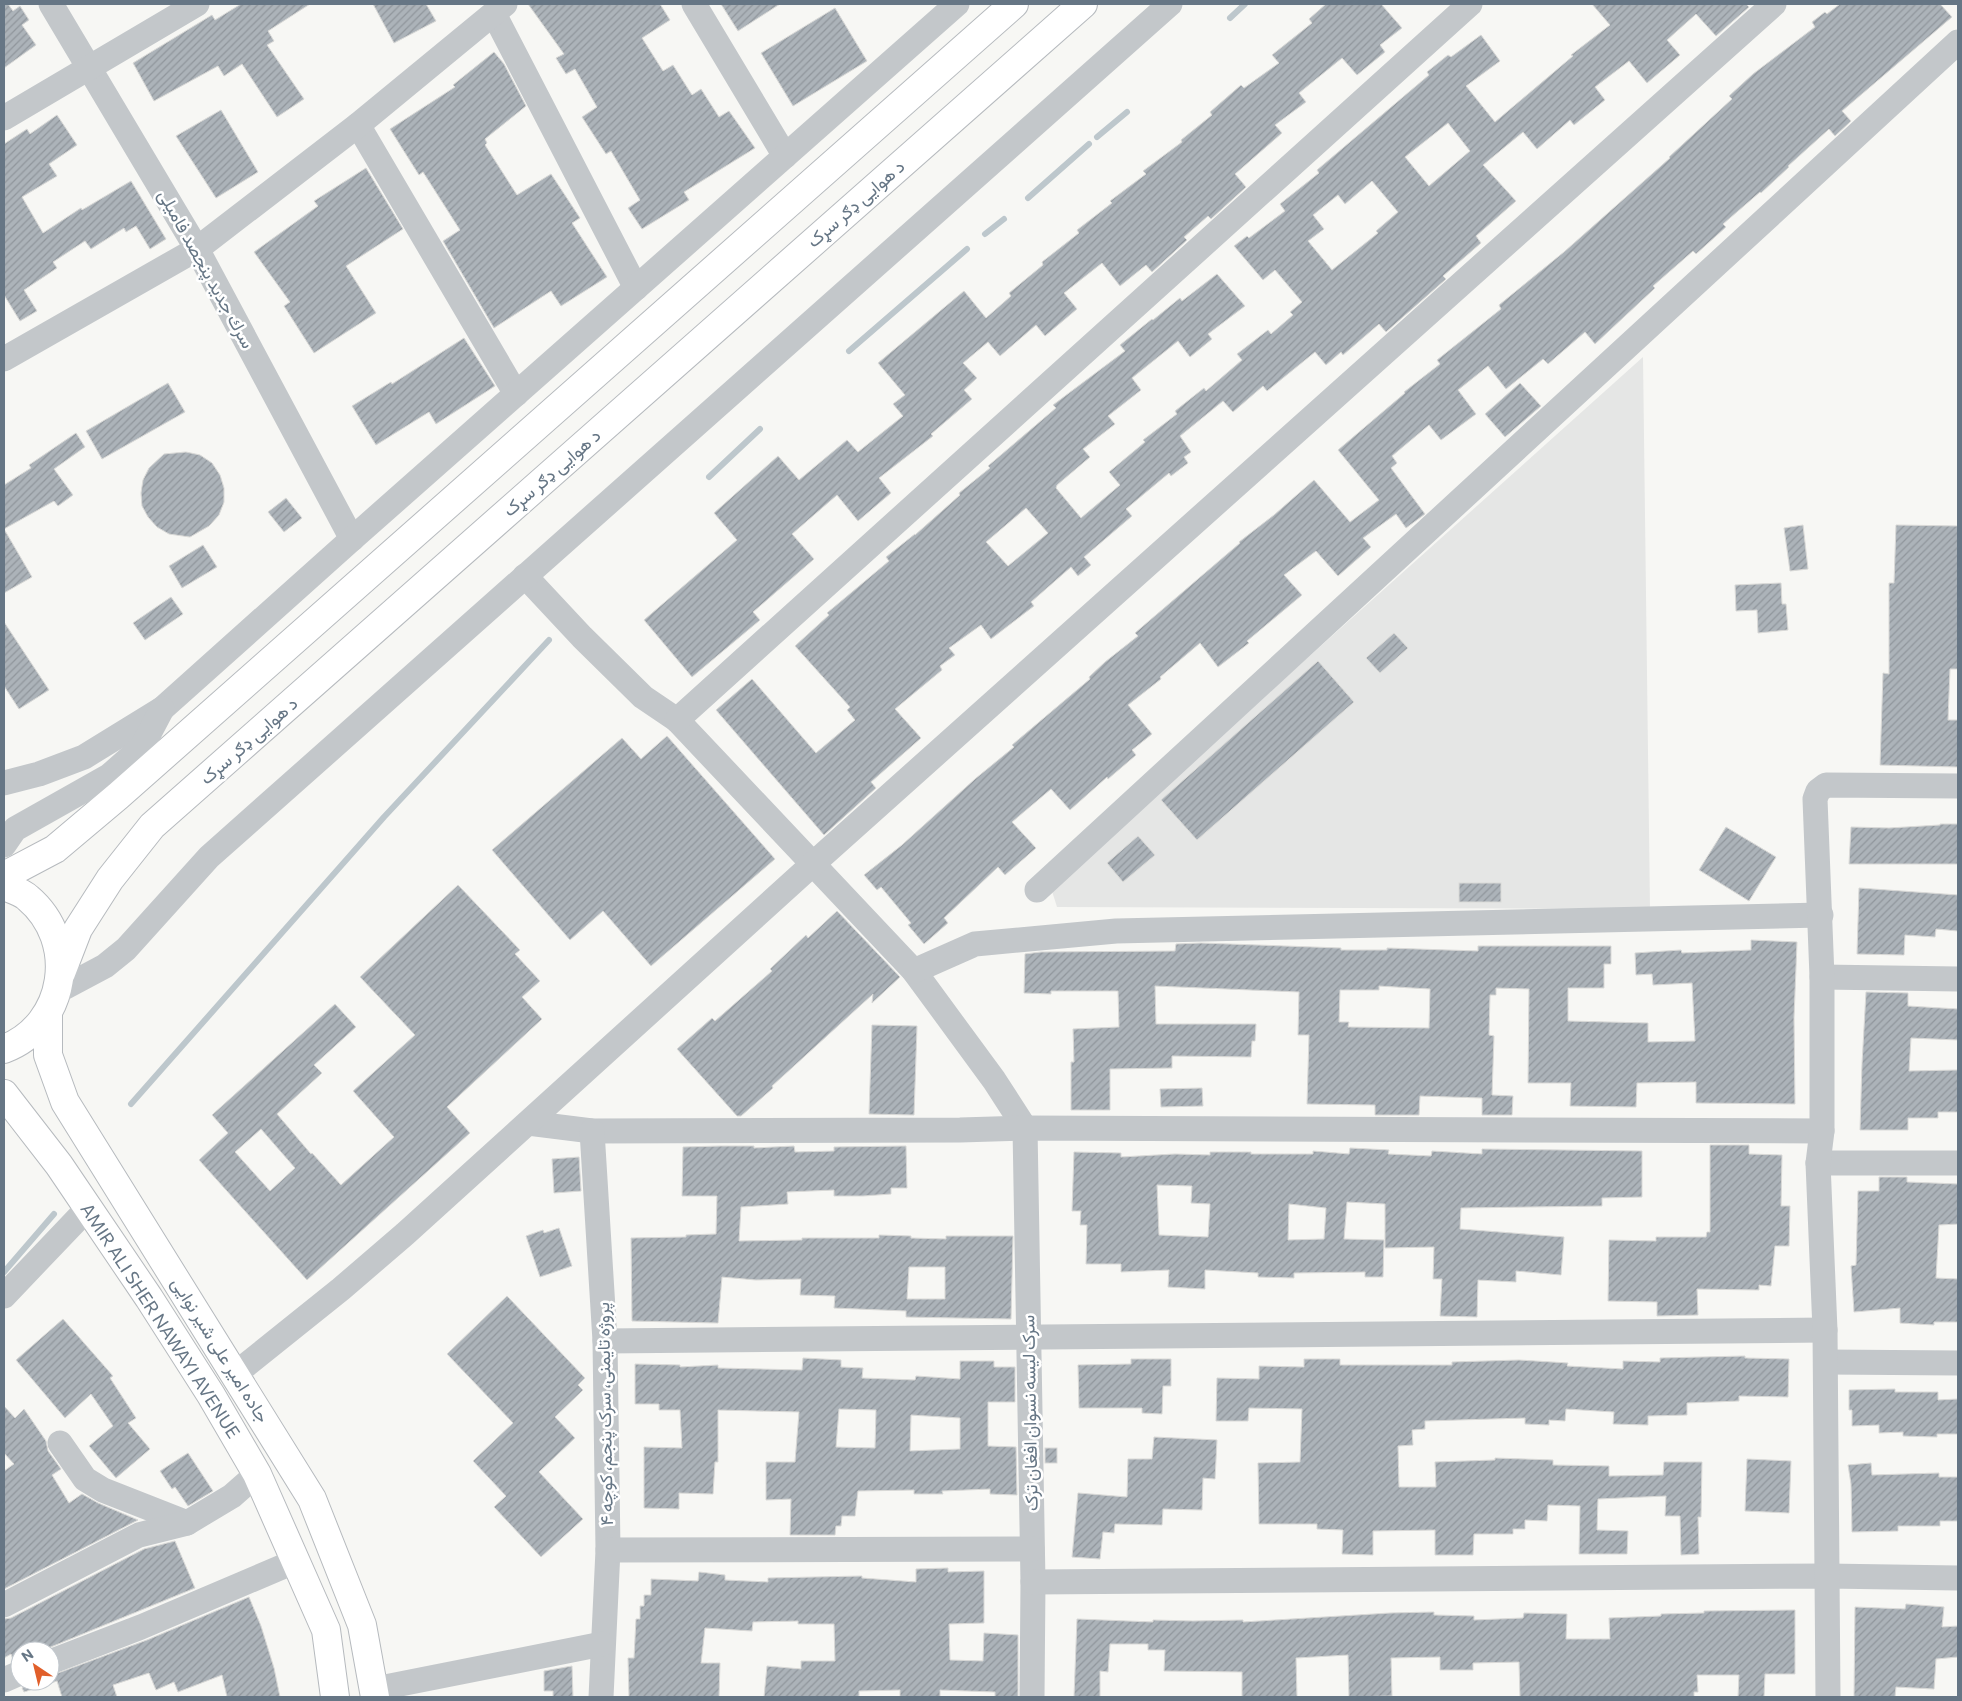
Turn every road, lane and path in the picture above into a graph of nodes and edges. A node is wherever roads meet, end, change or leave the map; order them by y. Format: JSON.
{"nodes":[{"id":1,"x":52,"y":4,"type":"edge"},
{"id":2,"x":197,"y":4,"type":"edge"},
{"id":3,"x":694,"y":4,"type":"edge"},
{"id":4,"x":957,"y":4,"type":"edge"},
{"id":5,"x":1014,"y":4,"type":"edge"},
{"id":6,"x":1083,"y":4,"type":"edge"},
{"id":7,"x":1170,"y":4,"type":"edge"},
{"id":8,"x":1470,"y":4,"type":"edge"},
{"id":9,"x":1774,"y":4,"type":"edge"},
{"id":10,"x":499,"y":9,"type":"edge"},
{"id":11,"x":1958,"y":42,"type":"edge"},
{"id":12,"x":90,"y":68,"type":"junction"},
{"id":13,"x":4,"y":118,"type":"edge"},
{"id":14,"x":358,"y":125,"type":"junction"},
{"id":15,"x":785,"y":156,"type":"junction"},
{"id":16,"x":197,"y":248,"type":"junction"},
{"id":17,"x":636,"y":288,"type":"junction"},
{"id":18,"x":4,"y":359,"type":"edge"},
{"id":19,"x":516,"y":394,"type":"junction"},
{"id":20,"x":352,"y":539,"type":"junction"},
{"id":21,"x":525,"y":576,"type":"junction"},
{"id":22,"x":162,"y":709,"type":"junction"},
{"id":23,"x":677,"y":720,"type":"junction"},
{"id":24,"x":4,"y":783,"type":"edge"},
{"id":25,"x":1958,"y":786,"type":"edge"},
{"id":26,"x":4,"y":845,"type":"edge"},
{"id":27,"x":814,"y":862,"type":"junction"},
{"id":28,"x":4,"y":876,"type":"edge"},
{"id":29,"x":4,"y":886,"type":"edge"},
{"id":30,"x":1037,"y":890,"type":"dead end"},
{"id":31,"x":1821,"y":915,"type":"junction"},
{"id":32,"x":914,"y":971,"type":"junction"},
{"id":33,"x":1822,"y":977,"type":"junction"},
{"id":34,"x":1958,"y":979,"type":"edge"},
{"id":35,"x":56,"y":992,"type":"junction"},
{"id":36,"x":4,"y":1049,"type":"edge"},
{"id":37,"x":4,"y":1094,"type":"edge"},
{"id":38,"x":528,"y":1123,"type":"junction"},
{"id":39,"x":1025,"y":1128,"type":"junction"},
{"id":40,"x":1822,"y":1131,"type":"junction"},
{"id":41,"x":592,"y":1132,"type":"junction"},
{"id":42,"x":1818,"y":1163,"type":"junction"},
{"id":43,"x":1958,"y":1163,"type":"edge"},
{"id":44,"x":87,"y":1208,"type":"junction"},
{"id":45,"x":4,"y":1296,"type":"edge"},
{"id":46,"x":1825,"y":1330,"type":"junction"},
{"id":47,"x":1028,"y":1337,"type":"junction"},
{"id":48,"x":605,"y":1341,"type":"junction"},
{"id":49,"x":1826,"y":1362,"type":"junction"},
{"id":50,"x":1958,"y":1363,"type":"edge"},
{"id":51,"x":235,"y":1374,"type":"junction"},
{"id":52,"x":60,"y":1442,"type":"dead end"},
{"id":53,"x":257,"y":1474,"type":"junction"},
{"id":54,"x":187,"y":1523,"type":"junction"},
{"id":55,"x":1032,"y":1549,"type":"junction"},
{"id":56,"x":608,"y":1550,"type":"junction"},
{"id":57,"x":296,"y":1561,"type":"junction"},
{"id":58,"x":1827,"y":1576,"type":"junction"},
{"id":59,"x":1958,"y":1578,"type":"edge"},
{"id":60,"x":1033,"y":1582,"type":"junction"},
{"id":61,"x":4,"y":1605,"type":"edge"},
{"id":62,"x":602,"y":1644,"type":"junction"},
{"id":63,"x":60,"y":1658,"type":"edge"},
{"id":64,"x":375,"y":1693,"type":"edge"},
{"id":65,"x":335,"y":1697,"type":"edge"},
{"id":66,"x":601,"y":1697,"type":"edge"},
{"id":67,"x":1032,"y":1697,"type":"edge"},
{"id":68,"x":1828,"y":1697,"type":"edge"}],
"edges":[{"from":1,"to":12,"type":"street","name":"سرك جدید پنجصد فامیلی"},
{"from":2,"to":12,"type":"street"},
{"from":3,"to":15,"type":"street"},
{"from":4,"to":15,"type":"street"},
{"from":5,"to":28,"type":"main road"},
{"from":6,"to":35,"type":"main road","name":"د هوایی ډګر سړک"},
{"from":7,"to":21,"type":"street"},
{"from":8,"to":23,"type":"street"},
{"from":9,"to":27,"type":"street"},
{"from":10,"to":14,"type":"street"},
{"from":10,"to":17,"type":"street"},
{"from":11,"to":30,"type":"street"},
{"from":12,"to":13,"type":"street"},
{"from":12,"to":16,"type":"street","name":"سرك جدید پنجصد فامیلی"},
{"from":14,"to":16,"type":"street"},
{"from":14,"to":19,"type":"street"},
{"from":15,"to":17,"type":"street"},
{"from":16,"to":18,"type":"street"},
{"from":16,"to":20,"type":"street","name":"سرك جدید پنجصد فامیلی"},
{"from":17,"to":19,"type":"street"},
{"from":19,"to":20,"type":"street"},
{"from":20,"to":22,"type":"street"},
{"from":21,"to":23,"type":"street"},
{"from":21,"to":35,"type":"street"},
{"from":22,"to":24,"type":"street"},
{"from":22,"to":26,"type":"street"},
{"from":23,"to":27,"type":"street"},
{"from":25,"to":31,"type":"street"},
{"from":27,"to":32,"type":"street"},
{"from":27,"to":38,"type":"street"},
{"from":29,"to":35,"type":"main road","name":"جاده امیر علی شیر نوایی"},
{"from":31,"to":32,"type":"street"},
{"from":31,"to":33,"type":"street"},
{"from":32,"to":39,"type":"street"},
{"from":33,"to":34,"type":"street"},
{"from":33,"to":40,"type":"street"},
{"from":35,"to":36,"type":"main road"},
{"from":35,"to":51,"type":"main road","name":"جاده امیر علی شیر نوایی"},
{"from":37,"to":44,"type":"main road","name":"AMIR ALI SHER NAWAYI AVENUE"},
{"from":38,"to":41,"type":"street"},
{"from":38,"to":51,"type":"street"},
{"from":39,"to":40,"type":"street"},
{"from":39,"to":41,"type":"street"},
{"from":39,"to":47,"type":"street","name":"سرک لیسه نسوان افغان‌ ترک"},
{"from":40,"to":42,"type":"street"},
{"from":41,"to":48,"type":"street","name":"پروژه تایمنی، سرک پنجم، کوچه ۴"},
{"from":42,"to":43,"type":"street"},
{"from":42,"to":46,"type":"street"},
{"from":44,"to":45,"type":"street"},
{"from":44,"to":53,"type":"main road","name":"AMIR ALI SHER NAWAYI AVENUE"},
{"from":46,"to":47,"type":"street"},
{"from":46,"to":49,"type":"street"},
{"from":47,"to":48,"type":"street"},
{"from":47,"to":55,"type":"street","name":"سرک لیسه نسوان افغان‌ ترک"},
{"from":48,"to":56,"type":"street","name":"پروژه تایمنی، سرک پنجم، کوچه ۴"},
{"from":49,"to":50,"type":"street"},
{"from":49,"to":58,"type":"street"},
{"from":51,"to":64,"type":"main road","name":"جاده امیر علی شیر نوایی"},
{"from":52,"to":54,"type":"street"},
{"from":53,"to":54,"type":"street"},
{"from":53,"to":57,"type":"main road","name":"AMIR ALI SHER NAWAYI AVENUE"},
{"from":54,"to":61,"type":"street"},
{"from":55,"to":56,"type":"street"},
{"from":55,"to":60,"type":"street","name":"سرک لیسه نسوان افغان‌ ترک"},
{"from":56,"to":62,"type":"street","name":"پروژه تایمنی، سرک پنجم، کوچه ۴"},
{"from":57,"to":63,"type":"street"},
{"from":57,"to":65,"type":"main road","name":"AMIR ALI SHER NAWAYI AVENUE"},
{"from":58,"to":59,"type":"street"},
{"from":58,"to":60,"type":"street"},
{"from":58,"to":68,"type":"street"},
{"from":60,"to":67,"type":"street","name":"سرک لیسه نسوان افغان‌ ترک"},
{"from":62,"to":64,"type":"street"},
{"from":62,"to":66,"type":"street","name":"پروژه تایمنی، سرک پنجم، کوچه ۴"}]}
